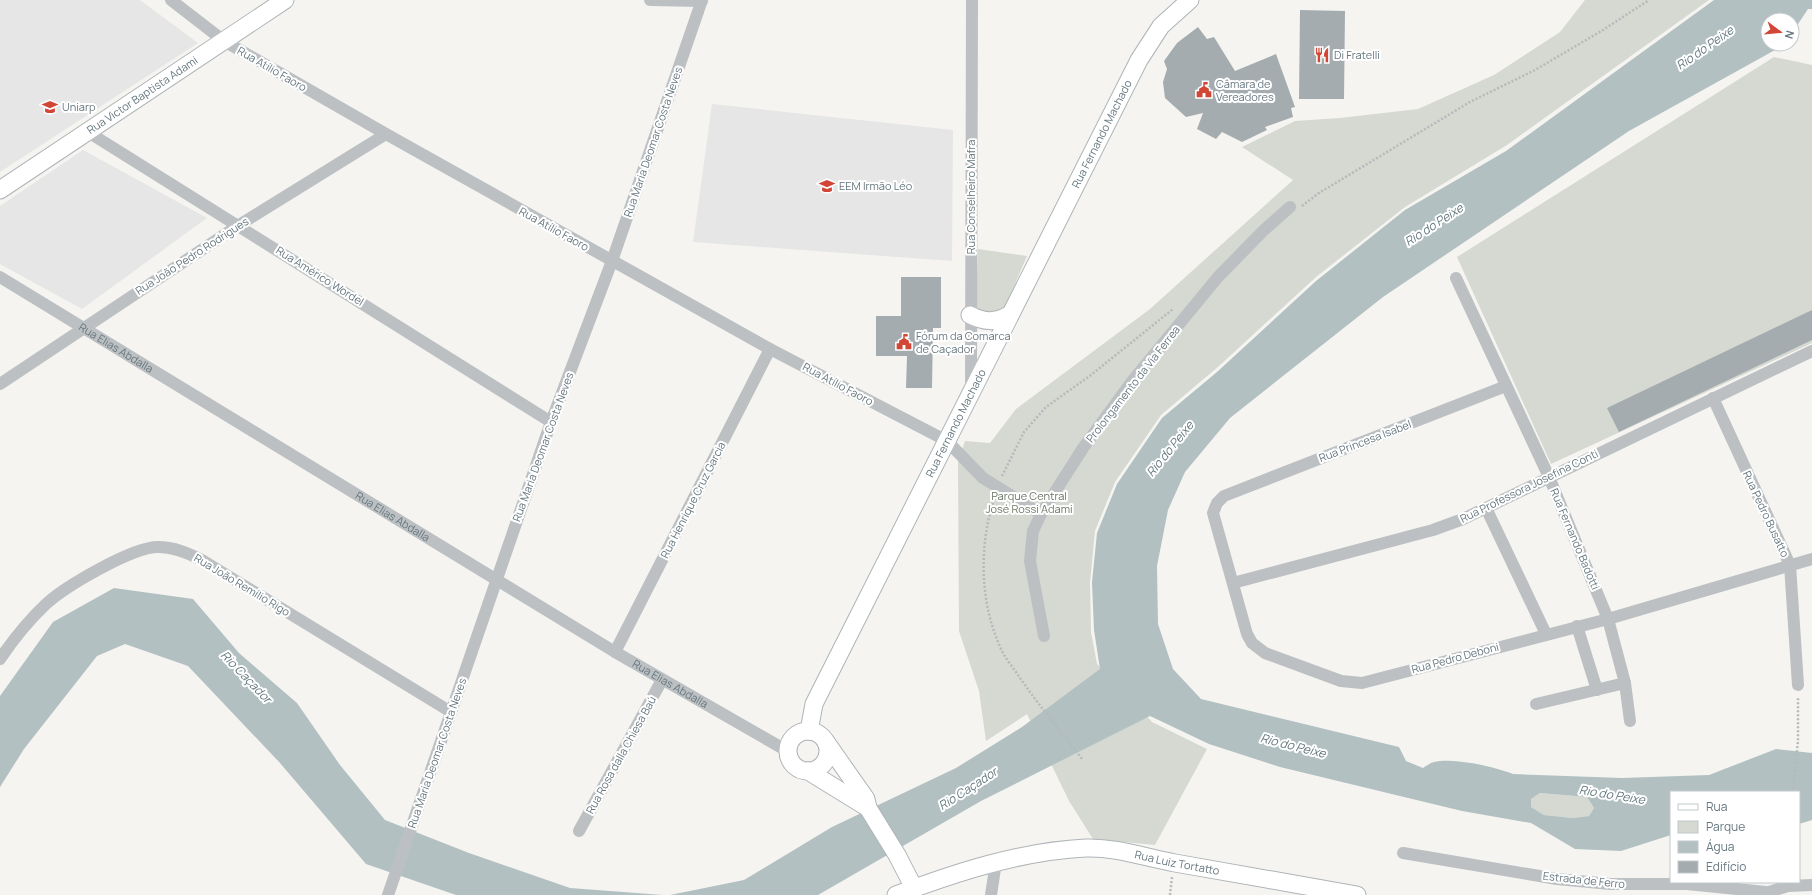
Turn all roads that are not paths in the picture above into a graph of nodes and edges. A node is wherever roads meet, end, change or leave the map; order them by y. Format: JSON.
{"nodes":[{"id":1,"x":171,"y":0,"type":"edge"},
{"id":2,"x":285,"y":0,"type":"edge"},
{"id":3,"x":650,"y":0,"type":"edge"},
{"id":4,"x":702,"y":0,"type":"edge"},
{"id":5,"x":972,"y":0,"type":"edge"},
{"id":6,"x":1190,"y":0,"type":"edge"},
{"id":7,"x":224,"y":41,"type":"junction"},
{"id":8,"x":88,"y":132,"type":"junction"},
{"id":9,"x":386,"y":134,"type":"junction"},
{"id":10,"x":0,"y":190,"type":"edge"},
{"id":11,"x":1295,"y":207,"type":"road end"},
{"id":12,"x":239,"y":225,"type":"junction"},
{"id":13,"x":612,"y":261,"type":"junction"},
{"id":14,"x":0,"y":277,"type":"edge"},
{"id":15,"x":1456,"y":278,"type":"dead end"},
{"id":16,"x":970,"y":315,"type":"junction"},
{"id":17,"x":1009,"y":315,"type":"junction"},
{"id":18,"x":83,"y":328,"type":"junction"},
{"id":19,"x":770,"y":349,"type":"junction"},
{"id":20,"x":1812,"y":351,"type":"edge"},
{"id":21,"x":0,"y":384,"type":"edge"},
{"id":22,"x":1506,"y":386,"type":"junction"},
{"id":23,"x":971,"y":395,"type":"junction"},
{"id":24,"x":1713,"y":398,"type":"junction"},
{"id":25,"x":551,"y":422,"type":"junction"},
{"id":26,"x":947,"y":441,"type":"junction"},
{"id":27,"x":1549,"y":476,"type":"junction"},
{"id":28,"x":1224,"y":496,"type":"joint"},
{"id":29,"x":1486,"y":508,"type":"junction"},
{"id":30,"x":1041,"y":514,"type":"junction"},
{"id":31,"x":1812,"y":559,"type":"edge"},
{"id":32,"x":1790,"y":565,"type":"junction"},
{"id":33,"x":497,"y":579,"type":"junction"},
{"id":34,"x":1232,"y":583,"type":"junction"},
{"id":35,"x":1608,"y":619,"type":"junction"},
{"id":36,"x":1578,"y":626,"type":"junction"},
{"id":37,"x":1546,"y":634,"type":"junction"},
{"id":38,"x":1044,"y":636,"type":"dead end"},
{"id":39,"x":615,"y":652,"type":"junction"},
{"id":40,"x":0,"y":659,"type":"edge"},
{"id":41,"x":662,"y":680,"type":"junction"},
{"id":42,"x":1625,"y":683,"type":"junction"},
{"id":43,"x":1798,"y":685,"type":"road end"},
{"id":44,"x":1597,"y":690,"type":"junction"},
{"id":45,"x":1536,"y":704,"type":"dead end"},
{"id":46,"x":451,"y":712,"type":"junction"},
{"id":47,"x":1630,"y":721,"type":"dead end"},
{"id":48,"x":809,"y":731,"type":"junction"},
{"id":49,"x":825,"y":741,"type":"junction"},
{"id":50,"x":789,"y":752,"type":"junction"},
{"id":51,"x":808,"y":771,"type":"junction"},
{"id":52,"x":868,"y":809,"type":"junction"},
{"id":53,"x":579,"y":831,"type":"dead end"},
{"id":54,"x":1403,"y":853,"type":"dead end"},
{"id":55,"x":996,"y":862,"type":"junction"},
{"id":56,"x":1812,"y":885,"type":"edge"},
{"id":57,"x":914,"y":888,"type":"junction"},
{"id":58,"x":1762,"y":893,"type":"edge"},
{"id":59,"x":388,"y":895,"type":"edge"},
{"id":60,"x":896,"y":895,"type":"edge"},
{"id":61,"x":991,"y":895,"type":"edge"},
{"id":62,"x":1357,"y":895,"type":"edge"}],
"edges":[{"from":1,"to":7,"type":"street","name":"Rua Atílio Faoro"},
{"from":2,"to":7,"type":"main road","name":"Rua Victor Baptista Adami"},
{"from":3,"to":4,"type":"street"},
{"from":4,"to":13,"type":"street","name":"Rua Maria Deomar Costa Neves"},
{"from":5,"to":16,"type":"street","name":"Rua Conselheiro Mafra"},
{"from":6,"to":17,"type":"main road","name":"Rua Fernando Machado"},
{"from":7,"to":8,"type":"main road","name":"Rua Victor Baptista Adami"},
{"from":7,"to":9,"type":"street","name":"Rua Atílio Faoro"},
{"from":8,"to":10,"type":"main road","name":"Rua Victor Baptista Adami"},
{"from":8,"to":12,"type":"street","name":"Rua Américo Wordel"},
{"from":9,"to":12,"type":"street","name":"Rua João Pedro Rodrigues"},
{"from":9,"to":13,"type":"street","name":"Rua Atílio Faoro"},
{"from":11,"to":30,"type":"street","name":"Prolongamento da Via Ferrea"},
{"from":12,"to":18,"type":"street","name":"Rua João Pedro Rodrigues"},
{"from":12,"to":25,"type":"street","name":"Rua Américo Wordel"},
{"from":13,"to":19,"type":"street","name":"Rua Atílio Faoro"},
{"from":13,"to":25,"type":"street","name":"Rua Maria Deomar Costa Neves"},
{"from":14,"to":18,"type":"street","name":"Rua Elias Abdalla"},
{"from":15,"to":22,"type":"street","name":"Rua Fernando Badotti"},
{"from":16,"to":17,"type":"main road"},
{"from":16,"to":23,"type":"street","name":"Rua Conselheiro Mafra"},
{"from":17,"to":23,"type":"main road","name":"Rua Fernando Machado"},
{"from":18,"to":21,"type":"street","name":"Rua João Pedro Rodrigues"},
{"from":18,"to":33,"type":"street","name":"Rua Elias Abdalla"},
{"from":19,"to":26,"type":"street","name":"Rua Atílio Faoro"},
{"from":19,"to":39,"type":"street","name":"Rua Henrique Cruz Garcia"},
{"from":20,"to":24,"type":"street","name":"Rua Professora Josefina Conti"},
{"from":22,"to":27,"type":"street","name":"Rua Fernando Badotti"},
{"from":22,"to":28,"type":"street","name":"Rua Princesa Isabel"},
{"from":23,"to":26,"type":"main road","name":"Rua Fernando Machado"},
{"from":24,"to":27,"type":"street","name":"Rua Professora Josefina Conti"},
{"from":24,"to":32,"type":"street","name":"Rua Pedro Busatto"},
{"from":25,"to":33,"type":"street","name":"Rua Maria Deomar Costa Neves"},
{"from":26,"to":30,"type":"street","name":"Rua Atílio Faoro"},
{"from":26,"to":48,"type":"main road","name":"Rua Fernando Machado"},
{"from":27,"to":29,"type":"street","name":"Rua Professora Josefina Conti"},
{"from":27,"to":35,"type":"street","name":"Rua Fernando Badotti"},
{"from":28,"to":34,"type":"street","name":"Rua Pedro Deboni"},
{"from":29,"to":34,"type":"street","name":"Rua Professora Josefina Conti"},
{"from":29,"to":37,"type":"street"},
{"from":30,"to":38,"type":"street","name":"Prolongamento da Via Ferrea"},
{"from":31,"to":32,"type":"street","name":"Rua Pedro Deboni"},
{"from":32,"to":35,"type":"street","name":"Rua Pedro Deboni"},
{"from":32,"to":43,"type":"street","name":"Rua Pedro Busatto"},
{"from":33,"to":39,"type":"street","name":"Rua Elias Abdalla"},
{"from":33,"to":46,"type":"street","name":"Rua Maria Deomar Costa Neves"},
{"from":34,"to":37,"type":"street","name":"Rua Pedro Deboni"},
{"from":35,"to":36,"type":"street","name":"Rua Pedro Deboni"},
{"from":35,"to":42,"type":"street","name":"Rua Fernando Badotti"},
{"from":36,"to":37,"type":"street","name":"Rua Pedro Deboni"},
{"from":36,"to":44,"type":"street"},
{"from":39,"to":41,"type":"street","name":"Rua Elias Abdalla"},
{"from":40,"to":46,"type":"street","name":"Rua João Remílio Rigo"},
{"from":41,"to":50,"type":"street","name":"Rua Elias Abdalla"},
{"from":41,"to":53,"type":"street","name":"Rua Rosa dalla Chiesa Baú"},
{"from":42,"to":44,"type":"street"},
{"from":42,"to":47,"type":"street","name":"Rua Fernando Badotti"},
{"from":44,"to":45,"type":"street"},
{"from":46,"to":59,"type":"street","name":"Rua Maria Deomar Costa Neves"},
{"from":48,"to":49,"type":"main road"},
{"from":48,"to":50,"type":"main road"},
{"from":49,"to":51,"type":"main road"},
{"from":49,"to":52,"type":"main road"},
{"from":50,"to":51,"type":"main road"},
{"from":51,"to":52,"type":"main road"},
{"from":52,"to":57,"type":"main road"},
{"from":54,"to":58,"type":"street","name":"Estrada de Ferro"},
{"from":55,"to":57,"type":"main road","name":"Rua Luiz Tortatto"},
{"from":55,"to":61,"type":"street"},
{"from":55,"to":62,"type":"main road","name":"Rua Luiz Tortatto"},
{"from":56,"to":58,"type":"street"},
{"from":57,"to":60,"type":"main road","name":"Rua Luiz Tortatto"}]}
